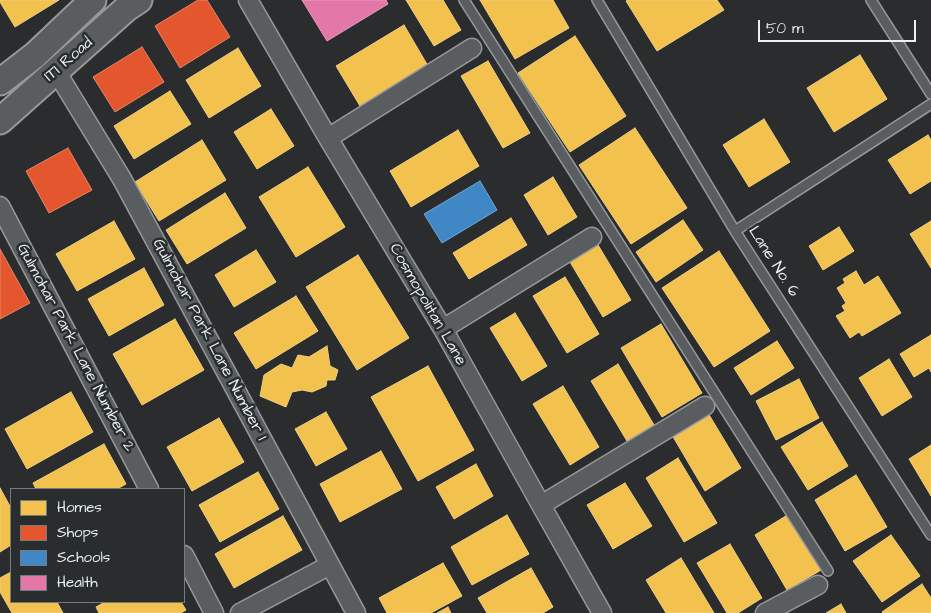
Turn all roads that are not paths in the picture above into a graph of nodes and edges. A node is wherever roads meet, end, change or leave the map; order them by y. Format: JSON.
{"nodes":[{"id":1,"x":93,"y":0,"type":"edge"},
{"id":2,"x":139,"y":0,"type":"edge"},
{"id":3,"x":248,"y":0,"type":"edge"},
{"id":4,"x":464,"y":0,"type":"edge"},
{"id":5,"x":597,"y":0,"type":"edge"},
{"id":6,"x":871,"y":0,"type":"edge"},
{"id":7,"x":472,"y":48,"type":"dead end"},
{"id":8,"x":56,"y":71,"type":"junction"},
{"id":9,"x":0,"y":82,"type":"edge"},
{"id":10,"x":931,"y":94,"type":"edge"},
{"id":11,"x":931,"y":104,"type":"edge"},
{"id":12,"x":0,"y":121,"type":"edge"},
{"id":13,"x":328,"y":138,"type":"junction"},
{"id":14,"x":0,"y":206,"type":"edge"},
{"id":15,"x":735,"y":231,"type":"junction"},
{"id":16,"x":592,"y":237,"type":"dead end"},
{"id":17,"x":442,"y":329,"type":"junction"},
{"id":18,"x":705,"y":406,"type":"dead end"},
{"id":19,"x":148,"y":488,"type":"edge"},
{"id":20,"x":541,"y":505,"type":"junction"},
{"id":21,"x":931,"y":535,"type":"edge"},
{"id":22,"x":185,"y":557,"type":"edge"},
{"id":23,"x":330,"y":565,"type":"junction"},
{"id":24,"x":823,"y":578,"type":"joint"},
{"id":25,"x":214,"y":613,"type":"edge"},
{"id":26,"x":240,"y":613,"type":"edge"},
{"id":27,"x":356,"y":613,"type":"edge"},
{"id":28,"x":602,"y":613,"type":"edge"},
{"id":29,"x":765,"y":613,"type":"edge"}],
"edges":[{"from":1,"to":9,"type":"main road","name":"ITI Road"},
{"from":2,"to":8,"type":"main road","name":"ITI Road"},
{"from":3,"to":13,"type":"street","name":"Cosmopolitan Lane"},
{"from":4,"to":24,"type":"lane"},
{"from":5,"to":15,"type":"lane","name":"Lane No. 6"},
{"from":6,"to":10,"type":"lane"},
{"from":7,"to":13,"type":"street"},
{"from":8,"to":12,"type":"main road","name":"ITI Road"},
{"from":8,"to":23,"type":"street","name":"Gulmohar Park Lane Number 1"},
{"from":11,"to":15,"type":"lane"},
{"from":13,"to":17,"type":"street","name":"Cosmopolitan Lane"},
{"from":14,"to":19,"type":"street","name":"Gulmohar Park Lane Number 2"},
{"from":15,"to":21,"type":"lane","name":"Lane No. 6"},
{"from":16,"to":17,"type":"street"},
{"from":17,"to":20,"type":"street","name":"Cosmopolitan Lane"},
{"from":18,"to":20,"type":"street"},
{"from":20,"to":28,"type":"street","name":"Cosmopolitan Lane"},
{"from":22,"to":25,"type":"street"},
{"from":23,"to":26,"type":"street"},
{"from":23,"to":27,"type":"street","name":"Gulmohar Park Lane Number 1"},
{"from":24,"to":29,"type":"street"}]}
